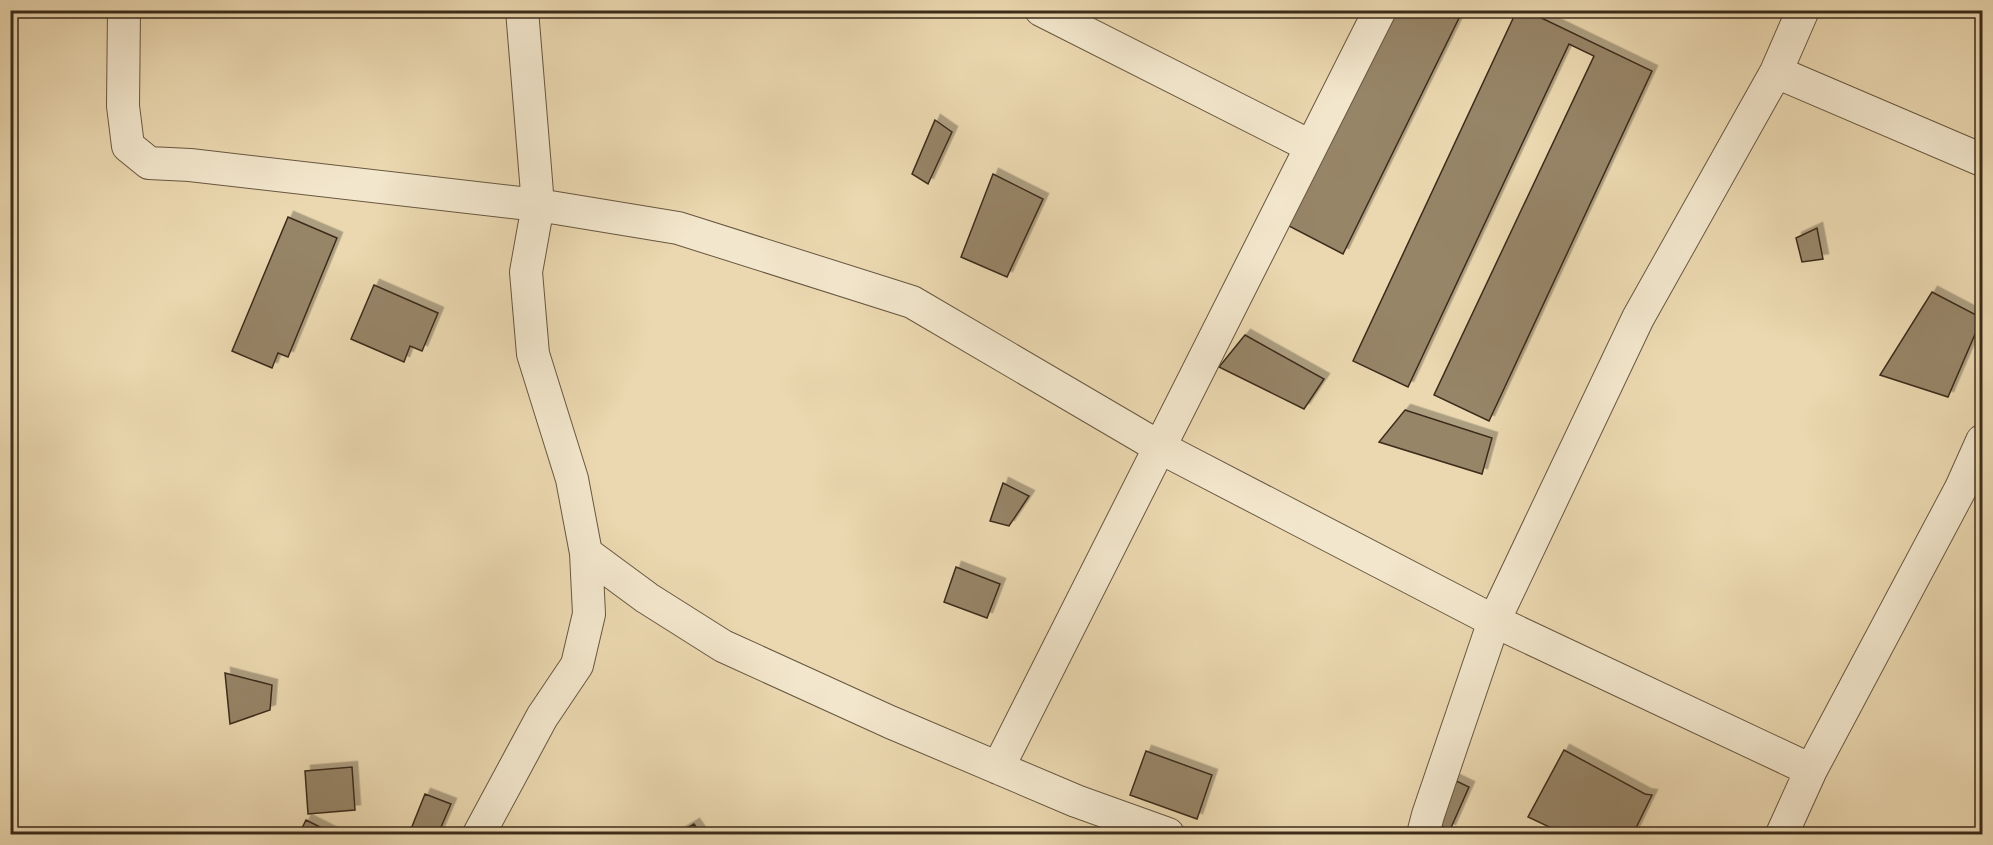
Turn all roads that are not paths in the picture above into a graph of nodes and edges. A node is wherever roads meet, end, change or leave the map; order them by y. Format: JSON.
{"nodes":[{"id":1,"x":123,"y":10,"type":"edge"},
{"id":2,"x":522,"y":10,"type":"edge"},
{"id":3,"x":1041,"y":10,"type":"edge"},
{"id":4,"x":1380,"y":10,"type":"edge"},
{"id":5,"x":1803,"y":10,"type":"edge"},
{"id":6,"x":1776,"y":72,"type":"junction"},
{"id":7,"x":1310,"y":146,"type":"junction"},
{"id":8,"x":1983,"y":160,"type":"edge"},
{"id":9,"x":538,"y":205,"type":"junction"},
{"id":10,"x":1983,"y":441,"type":"edge"},
{"id":11,"x":1161,"y":448,"type":"junction"},
{"id":12,"x":586,"y":553,"type":"junction"},
{"id":13,"x":1494,"y":621,"type":"junction"},
{"id":14,"x":998,"y":768,"type":"junction"},
{"id":15,"x":1811,"y":770,"type":"junction"},
{"id":16,"x":478,"y":834,"type":"edge"},
{"id":17,"x":1168,"y":834,"type":"edge"},
{"id":18,"x":1423,"y":834,"type":"edge"},
{"id":19,"x":1782,"y":834,"type":"edge"}],
"edges":[{"from":1,"to":9,"type":"street"},
{"from":2,"to":9,"type":"street"},
{"from":3,"to":7,"type":"street"},
{"from":4,"to":7,"type":"street"},
{"from":5,"to":6,"type":"street"},
{"from":6,"to":8,"type":"street"},
{"from":6,"to":13,"type":"street"},
{"from":7,"to":11,"type":"street"},
{"from":9,"to":11,"type":"street"},
{"from":9,"to":12,"type":"street"},
{"from":10,"to":15,"type":"street"},
{"from":11,"to":13,"type":"street"},
{"from":11,"to":14,"type":"street"},
{"from":12,"to":14,"type":"street"},
{"from":12,"to":16,"type":"street"},
{"from":13,"to":15,"type":"street"},
{"from":13,"to":18,"type":"street"},
{"from":14,"to":17,"type":"street"},
{"from":15,"to":19,"type":"street"}]}
